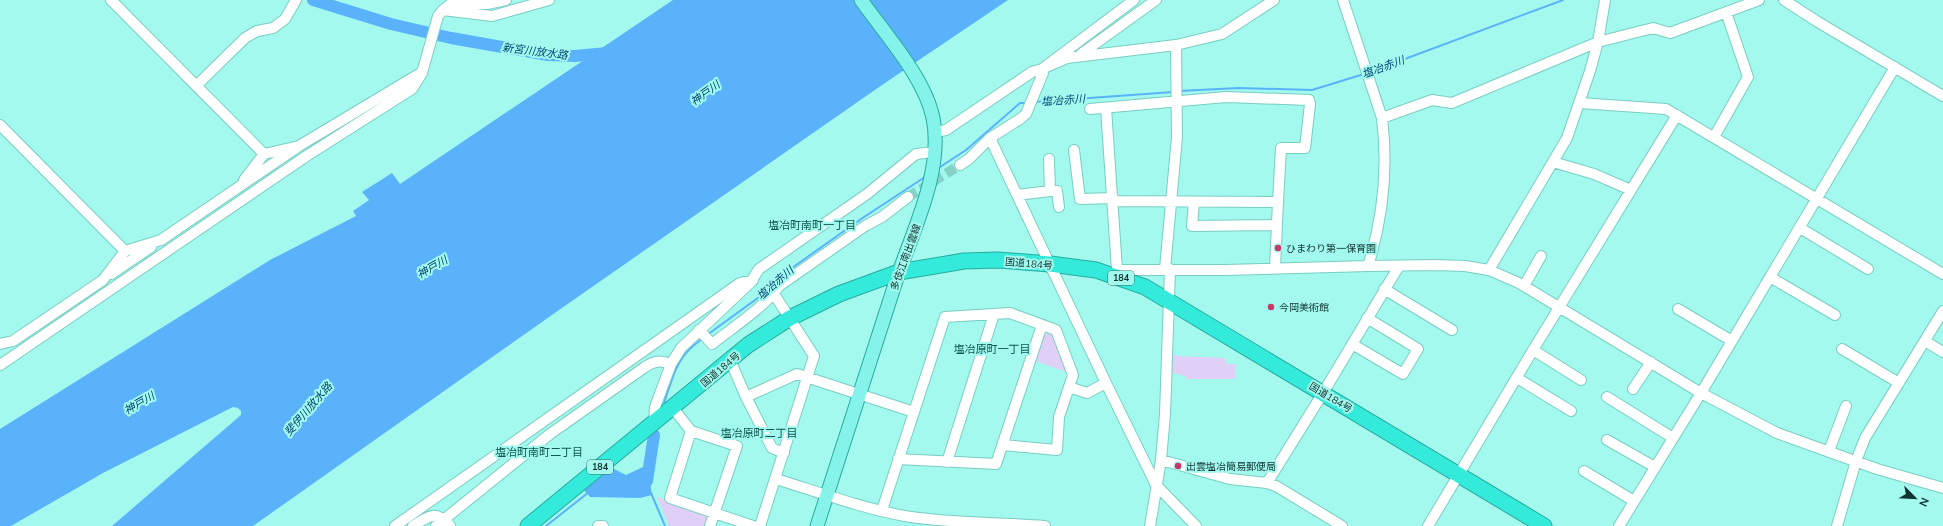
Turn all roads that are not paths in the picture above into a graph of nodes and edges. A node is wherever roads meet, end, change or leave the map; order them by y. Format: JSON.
{"nodes":[{"id":1,"x":111,"y":0,"type":"edge"},
{"id":2,"x":296,"y":0,"type":"edge"},
{"id":3,"x":506,"y":0,"type":"edge"},
{"id":4,"x":549,"y":0,"type":"edge"},
{"id":5,"x":862,"y":0,"type":"edge"},
{"id":6,"x":1134,"y":0,"type":"edge"},
{"id":7,"x":1156,"y":0,"type":"edge"},
{"id":8,"x":1274,"y":0,"type":"edge"},
{"id":9,"x":1343,"y":0,"type":"edge"},
{"id":10,"x":1605,"y":0,"type":"edge"},
{"id":11,"x":1759,"y":0,"type":"edge"},
{"id":12,"x":1784,"y":0,"type":"edge"},
{"id":13,"x":443,"y":10,"type":"junction"},
{"id":14,"x":1726,"y":12,"type":"junction"},
{"id":15,"x":1598,"y":42,"type":"junction"},
{"id":16,"x":1176,"y":45,"type":"junction"},
{"id":17,"x":1080,"y":56,"type":"junction"},
{"id":18,"x":1895,"y":67,"type":"junction"},
{"id":19,"x":1042,"y":69,"type":"junction"},
{"id":20,"x":422,"y":73,"type":"junction"},
{"id":21,"x":197,"y":85,"type":"junction"},
{"id":22,"x":1943,"y":96,"type":"edge"},
{"id":23,"x":1177,"y":101,"type":"junction"},
{"id":24,"x":1580,"y":103,"type":"junction"},
{"id":25,"x":1090,"y":108,"type":"dead end"},
{"id":26,"x":1106,"y":108,"type":"junction"},
{"id":27,"x":1677,"y":115,"type":"junction"},
{"id":28,"x":1382,"y":118,"type":"junction"},
{"id":29,"x":0,"y":125,"type":"edge"},
{"id":30,"x":934,"y":132,"type":"junction"},
{"id":31,"x":1714,"y":137,"type":"junction"},
{"id":32,"x":990,"y":138,"type":"junction"},
{"id":33,"x":299,"y":146,"type":"junction"},
{"id":34,"x":1074,"y":150,"type":"dead end"},
{"id":35,"x":934,"y":152,"type":"junction"},
{"id":36,"x":264,"y":154,"type":"junction"},
{"id":37,"x":1049,"y":159,"type":"dead end"},
{"id":38,"x":1553,"y":162,"type":"junction"},
{"id":39,"x":960,"y":165,"type":"tunnel mouth"},
{"id":40,"x":238,"y":188,"type":"junction"},
{"id":41,"x":1631,"y":190,"type":"junction"},
{"id":42,"x":1050,"y":191,"type":"junction"},
{"id":43,"x":1017,"y":195,"type":"junction"},
{"id":44,"x":908,"y":197,"type":"tunnel mouth"},
{"id":45,"x":1818,"y":198,"type":"junction"},
{"id":46,"x":1113,"y":199,"type":"junction"},
{"id":47,"x":1172,"y":201,"type":"junction"},
{"id":48,"x":1194,"y":202,"type":"junction"},
{"id":49,"x":1278,"y":202,"type":"junction"},
{"id":50,"x":1059,"y":207,"type":"dead end"},
{"id":51,"x":1277,"y":225,"type":"junction"},
{"id":52,"x":1800,"y":228,"type":"junction"},
{"id":53,"x":161,"y":240,"type":"junction"},
{"id":54,"x":125,"y":252,"type":"junction"},
{"id":55,"x":1541,"y":256,"type":"dead end"},
{"id":56,"x":1050,"y":264,"type":"junction"},
{"id":57,"x":1368,"y":266,"type":"junction"},
{"id":58,"x":1399,"y":266,"type":"junction"},
{"id":59,"x":1275,"y":268,"type":"junction"},
{"id":60,"x":1168,"y":269,"type":"junction"},
{"id":61,"x":1868,"y":269,"type":"dead end"},
{"id":62,"x":1488,"y":270,"type":"junction"},
{"id":63,"x":899,"y":272,"type":"junction"},
{"id":64,"x":1116,"y":273,"type":"junction"},
{"id":65,"x":1943,"y":274,"type":"edge"},
{"id":66,"x":1770,"y":277,"type":"junction"},
{"id":67,"x":103,"y":280,"type":"junction"},
{"id":68,"x":752,"y":280,"type":"junction"},
{"id":69,"x":1524,"y":286,"type":"junction"},
{"id":70,"x":1384,"y":289,"type":"junction"},
{"id":71,"x":774,"y":294,"type":"junction"},
{"id":72,"x":1168,"y":300,"type":"junction"},
{"id":73,"x":1560,"y":307,"type":"junction"},
{"id":74,"x":1678,"y":310,"type":"dead end"},
{"id":75,"x":1943,"y":311,"type":"edge"},
{"id":76,"x":994,"y":314,"type":"junction"},
{"id":77,"x":1835,"y":315,"type":"dead end"},
{"id":78,"x":790,"y":318,"type":"junction"},
{"id":79,"x":1367,"y":318,"type":"junction"},
{"id":80,"x":1042,"y":325,"type":"junction"},
{"id":81,"x":1452,"y":330,"type":"dead end"},
{"id":82,"x":704,"y":335,"type":"junction"},
{"id":83,"x":13,"y":340,"type":"junction"},
{"id":84,"x":1925,"y":341,"type":"junction"},
{"id":85,"x":1732,"y":342,"type":"junction"},
{"id":86,"x":0,"y":344,"type":"edge"},
{"id":87,"x":1352,"y":344,"type":"junction"},
{"id":88,"x":1842,"y":349,"type":"dead end"},
{"id":89,"x":0,"y":350,"type":"edge"},
{"id":90,"x":1533,"y":350,"type":"junction"},
{"id":91,"x":1943,"y":352,"type":"edge"},
{"id":92,"x":730,"y":360,"type":"junction"},
{"id":93,"x":1651,"y":362,"type":"junction"},
{"id":94,"x":671,"y":364,"type":"junction"},
{"id":95,"x":0,"y":365,"type":"edge"},
{"id":96,"x":808,"y":378,"type":"junction"},
{"id":97,"x":1516,"y":378,"type":"junction"},
{"id":98,"x":1581,"y":380,"type":"dead end"},
{"id":99,"x":1106,"y":383,"type":"junction"},
{"id":100,"x":1899,"y":383,"type":"junction"},
{"id":101,"x":1069,"y":387,"type":"junction"},
{"id":102,"x":1633,"y":389,"type":"dead end"},
{"id":103,"x":1323,"y":393,"type":"junction"},
{"id":104,"x":1701,"y":393,"type":"junction"},
{"id":105,"x":860,"y":395,"type":"junction"},
{"id":106,"x":746,"y":397,"type":"junction"},
{"id":107,"x":1607,"y":397,"type":"dead end"},
{"id":108,"x":1846,"y":406,"type":"dead end"},
{"id":109,"x":673,"y":408,"type":"junction"},
{"id":110,"x":1571,"y":411,"type":"dead end"},
{"id":111,"x":914,"y":412,"type":"junction"},
{"id":112,"x":654,"y":423,"type":"junction"},
{"id":113,"x":691,"y":431,"type":"junction"},
{"id":114,"x":1673,"y":438,"type":"junction"},
{"id":115,"x":1607,"y":440,"type":"dead end"},
{"id":116,"x":1003,"y":445,"type":"junction"},
{"id":117,"x":1829,"y":451,"type":"junction"},
{"id":118,"x":784,"y":453,"type":"junction"},
{"id":119,"x":898,"y":459,"type":"junction"},
{"id":120,"x":1161,"y":460,"type":"junction"},
{"id":121,"x":1856,"y":461,"type":"junction"},
{"id":122,"x":947,"y":462,"type":"junction"},
{"id":123,"x":1655,"y":467,"type":"junction"},
{"id":124,"x":1584,"y":470,"type":"dead end"},
{"id":125,"x":1458,"y":475,"type":"junction"},
{"id":126,"x":776,"y":479,"type":"junction"},
{"id":127,"x":1267,"y":483,"type":"junction"},
{"id":128,"x":1156,"y":485,"type":"junction"},
{"id":129,"x":1943,"y":488,"type":"edge"},
{"id":130,"x":827,"y":496,"type":"junction"},
{"id":131,"x":1634,"y":501,"type":"junction"},
{"id":132,"x":882,"y":510,"type":"junction"},
{"id":133,"x":715,"y":513,"type":"junction"},
{"id":134,"x":930,"y":522,"type":"edge"},
{"id":135,"x":447,"y":523,"type":"edge"},
{"id":136,"x":999,"y":524,"type":"edge"},
{"id":137,"x":395,"y":526,"type":"edge"},
{"id":138,"x":413,"y":526,"type":"edge"},
{"id":139,"x":436,"y":526,"type":"edge"},
{"id":140,"x":528,"y":526,"type":"edge"},
{"id":141,"x":598,"y":526,"type":"edge"},
{"id":142,"x":603,"y":526,"type":"edge"},
{"id":143,"x":710,"y":526,"type":"edge"},
{"id":144,"x":753,"y":526,"type":"edge"},
{"id":145,"x":760,"y":526,"type":"edge"},
{"id":146,"x":817,"y":526,"type":"edge"},
{"id":147,"x":1045,"y":526,"type":"edge"},
{"id":148,"x":1150,"y":526,"type":"edge"},
{"id":149,"x":1196,"y":526,"type":"edge"},
{"id":150,"x":1342,"y":526,"type":"edge"},
{"id":151,"x":1428,"y":526,"type":"edge"},
{"id":152,"x":1544,"y":526,"type":"edge"},
{"id":153,"x":1619,"y":526,"type":"edge"},
{"id":154,"x":1837,"y":526,"type":"edge"}],
"edges":[{"from":1,"to":21,"type":"street"},
{"from":2,"to":21,"type":"street"},
{"from":3,"to":13,"type":"street"},
{"from":4,"to":13,"type":"street"},
{"from":5,"to":30,"type":"main road","name":"多伎江南出雲線"},
{"from":6,"to":19,"type":"street"},
{"from":7,"to":17,"type":"street"},
{"from":8,"to":16,"type":"street"},
{"from":9,"to":28,"type":"street"},
{"from":10,"to":15,"type":"street"},
{"from":11,"to":14,"type":"street"},
{"from":12,"to":18,"type":"street"},
{"from":13,"to":20,"type":"street"},
{"from":14,"to":15,"type":"street"},
{"from":14,"to":31,"type":"street"},
{"from":15,"to":24,"type":"street"},
{"from":15,"to":28,"type":"street"},
{"from":16,"to":17,"type":"street"},
{"from":16,"to":23,"type":"street"},
{"from":17,"to":19,"type":"street"},
{"from":18,"to":22,"type":"street"},
{"from":18,"to":45,"type":"street"},
{"from":19,"to":30,"type":"street"},
{"from":19,"to":32,"type":"street"},
{"from":20,"to":33,"type":"street"},
{"from":20,"to":95,"type":"street"},
{"from":21,"to":36,"type":"street"},
{"from":23,"to":26,"type":"street"},
{"from":23,"to":47,"type":"street"},
{"from":23,"to":49,"type":"street"},
{"from":24,"to":27,"type":"street"},
{"from":24,"to":38,"type":"street"},
{"from":25,"to":26,"type":"street"},
{"from":26,"to":46,"type":"street"},
{"from":27,"to":31,"type":"street"},
{"from":27,"to":41,"type":"street"},
{"from":28,"to":57,"type":"street"},
{"from":29,"to":54,"type":"street"},
{"from":30,"to":35,"type":"main road","name":"多伎江南出雲線"},
{"from":31,"to":45,"type":"street"},
{"from":32,"to":39,"type":"street"},
{"from":32,"to":43,"type":"street"},
{"from":33,"to":36,"type":"street"},
{"from":33,"to":40,"type":"street"},
{"from":34,"to":46,"type":"street"},
{"from":35,"to":63,"type":"main road","name":"多伎江南出雲線"},
{"from":35,"to":68,"type":"street"},
{"from":36,"to":40,"type":"street"},
{"from":37,"to":42,"type":"street"},
{"from":38,"to":41,"type":"street"},
{"from":38,"to":62,"type":"street"},
{"from":40,"to":53,"type":"street"},
{"from":41,"to":73,"type":"street"},
{"from":42,"to":43,"type":"street"},
{"from":42,"to":50,"type":"street"},
{"from":43,"to":56,"type":"street"},
{"from":44,"to":71,"type":"street"},
{"from":45,"to":52,"type":"street"},
{"from":45,"to":65,"type":"street"},
{"from":46,"to":47,"type":"street"},
{"from":46,"to":64,"type":"street"},
{"from":47,"to":48,"type":"street"},
{"from":47,"to":60,"type":"street"},
{"from":48,"to":49,"type":"street"},
{"from":48,"to":51,"type":"street"},
{"from":49,"to":51,"type":"street"},
{"from":51,"to":59,"type":"street"},
{"from":52,"to":61,"type":"street"},
{"from":52,"to":66,"type":"street"},
{"from":53,"to":54,"type":"street"},
{"from":53,"to":67,"type":"street"},
{"from":54,"to":67,"type":"street"},
{"from":55,"to":69,"type":"street"},
{"from":56,"to":63,"type":"highway","name":"国道184号","number":"184"},
{"from":56,"to":64,"type":"highway","name":"国道184号","number":"184"},
{"from":56,"to":99,"type":"street"},
{"from":57,"to":58,"type":"street"},
{"from":57,"to":59,"type":"street"},
{"from":58,"to":62,"type":"street"},
{"from":58,"to":70,"type":"street"},
{"from":59,"to":60,"type":"street"},
{"from":60,"to":64,"type":"street"},
{"from":60,"to":72,"type":"street"},
{"from":62,"to":69,"type":"street"},
{"from":63,"to":78,"type":"highway","name":"国道184号","number":"184"},
{"from":63,"to":105,"type":"main road","name":"多伎江南出雲線"},
{"from":64,"to":72,"type":"highway","name":"国道184号","number":"184"},
{"from":66,"to":77,"type":"street"},
{"from":66,"to":85,"type":"street"},
{"from":67,"to":83,"type":"street"},
{"from":68,"to":82,"type":"street"},
{"from":68,"to":137,"type":"street"},
{"from":69,"to":73,"type":"street"},
{"from":70,"to":79,"type":"street"},
{"from":70,"to":81,"type":"street"},
{"from":71,"to":78,"type":"street"},
{"from":71,"to":82,"type":"street"},
{"from":72,"to":103,"type":"highway","name":"国道184号","number":"184"},
{"from":72,"to":120,"type":"street"},
{"from":73,"to":90,"type":"street"},
{"from":73,"to":93,"type":"street"},
{"from":74,"to":85,"type":"street"},
{"from":75,"to":84,"type":"street"},
{"from":76,"to":80,"type":"street"},
{"from":76,"to":111,"type":"street"},
{"from":76,"to":122,"type":"street"},
{"from":78,"to":92,"type":"highway","name":"国道184号","number":"184"},
{"from":78,"to":96,"type":"street"},
{"from":79,"to":87,"type":"street"},
{"from":79,"to":87,"type":"street"},
{"from":80,"to":101,"type":"street"},
{"from":80,"to":116,"type":"street"},
{"from":82,"to":94,"type":"street"},
{"from":83,"to":86,"type":"street"},
{"from":83,"to":89,"type":"street"},
{"from":84,"to":91,"type":"street"},
{"from":84,"to":100,"type":"street"},
{"from":85,"to":104,"type":"street"},
{"from":87,"to":103,"type":"street"},
{"from":88,"to":100,"type":"street"},
{"from":90,"to":97,"type":"street"},
{"from":90,"to":98,"type":"street"},
{"from":92,"to":106,"type":"street"},
{"from":92,"to":109,"type":"highway","name":"国道184号","number":"184"},
{"from":93,"to":102,"type":"street"},
{"from":93,"to":104,"type":"street"},
{"from":94,"to":112,"type":"street"},
{"from":94,"to":135,"type":"street"},
{"from":96,"to":105,"type":"street"},
{"from":96,"to":106,"type":"street"},
{"from":96,"to":118,"type":"street"},
{"from":97,"to":110,"type":"street"},
{"from":97,"to":125,"type":"street"},
{"from":99,"to":101,"type":"street"},
{"from":99,"to":128,"type":"street"},
{"from":100,"to":121,"type":"street"},
{"from":101,"to":116,"type":"street"},
{"from":103,"to":125,"type":"highway","name":"国道184号","number":"184"},
{"from":103,"to":127,"type":"street"},
{"from":104,"to":114,"type":"street"},
{"from":104,"to":117,"type":"street"},
{"from":105,"to":111,"type":"street"},
{"from":105,"to":130,"type":"main road","name":"多伎江南出雲線"},
{"from":106,"to":118,"type":"street"},
{"from":107,"to":114,"type":"street"},
{"from":108,"to":117,"type":"street"},
{"from":109,"to":112,"type":"highway","name":"国道184号","number":"184"},
{"from":109,"to":113,"type":"street"},
{"from":111,"to":119,"type":"street"},
{"from":112,"to":140,"type":"highway","name":"国道184号","number":"184"},
{"from":113,"to":133,"type":"street"},
{"from":113,"to":133,"type":"street"},
{"from":114,"to":123,"type":"street"},
{"from":115,"to":123,"type":"street"},
{"from":116,"to":122,"type":"street"},
{"from":117,"to":121,"type":"street"},
{"from":118,"to":126,"type":"street"},
{"from":119,"to":122,"type":"street"},
{"from":119,"to":132,"type":"street"},
{"from":120,"to":127,"type":"street"},
{"from":120,"to":128,"type":"street"},
{"from":121,"to":129,"type":"street"},
{"from":121,"to":154,"type":"street"},
{"from":123,"to":131,"type":"street"},
{"from":124,"to":131,"type":"street"},
{"from":125,"to":151,"type":"street"},
{"from":125,"to":152,"type":"highway","name":"国道184号","number":"184"},
{"from":126,"to":130,"type":"street"},
{"from":126,"to":145,"type":"street"},
{"from":127,"to":150,"type":"street"},
{"from":128,"to":148,"type":"street"},
{"from":128,"to":149,"type":"street"},
{"from":130,"to":132,"type":"street"},
{"from":130,"to":146,"type":"main road","name":"多伎江南出雲線"},
{"from":131,"to":153,"type":"street"},
{"from":132,"to":134,"type":"street"},
{"from":133,"to":143,"type":"street"},
{"from":133,"to":144,"type":"street"},
{"from":134,"to":136,"type":"street"},
{"from":135,"to":138,"type":"street"},
{"from":135,"to":139,"type":"street"},
{"from":136,"to":147,"type":"street"},
{"from":141,"to":142,"type":"street"}]}
